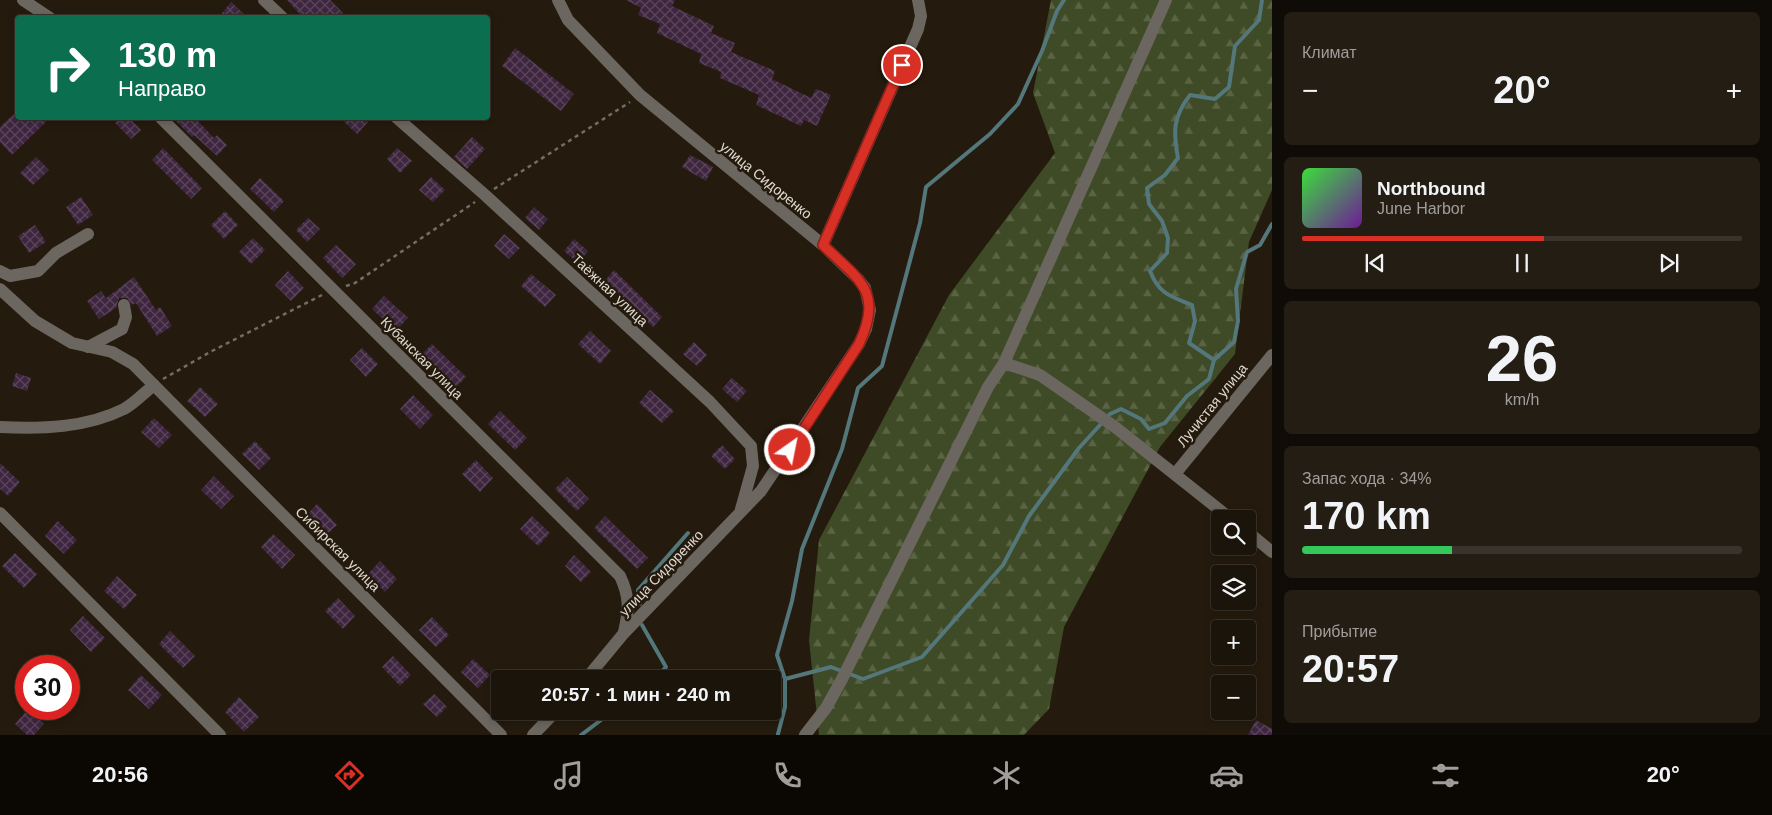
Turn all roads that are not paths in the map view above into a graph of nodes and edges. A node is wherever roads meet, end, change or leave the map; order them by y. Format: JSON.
{"nodes":[{"id":1,"x":23,"y":0,"type":"edge"},
{"id":2,"x":264,"y":0,"type":"edge"},
{"id":3,"x":558,"y":0,"type":"edge"},
{"id":4,"x":918,"y":0,"type":"edge"},
{"id":5,"x":1166,"y":0,"type":"edge"},
{"id":6,"x":46,"y":15,"type":"edge"},
{"id":7,"x":280,"y":15,"type":"edge"},
{"id":8,"x":163,"y":120,"type":"edge"},
{"id":9,"x":399,"y":120,"type":"edge"},
{"id":10,"x":88,"y":234,"type":"dead end"},
{"id":11,"x":823,"y":245,"type":"junction"},
{"id":12,"x":0,"y":271,"type":"edge"},
{"id":13,"x":0,"y":289,"type":"edge"},
{"id":14,"x":124,"y":304,"type":"dead end"},
{"id":15,"x":88,"y":347,"type":"junction"},
{"id":16,"x":1272,"y":355,"type":"edge"},
{"id":17,"x":1004,"y":363,"type":"junction"},
{"id":18,"x":154,"y":385,"type":"junction"},
{"id":19,"x":0,"y":427,"type":"edge"},
{"id":20,"x":1175,"y":474,"type":"junction"},
{"id":21,"x":741,"y":510,"type":"junction"},
{"id":22,"x":1219,"y":510,"type":"edge"},
{"id":23,"x":0,"y":513,"type":"edge"},
{"id":24,"x":1256,"y":539,"type":"edge"},
{"id":25,"x":1272,"y":552,"type":"edge"},
{"id":26,"x":624,"y":633,"type":"junction"},
{"id":27,"x":593,"y":670,"type":"edge"},
{"id":28,"x":547,"y":720,"type":"edge"},
{"id":29,"x":220,"y":735,"type":"edge"},
{"id":30,"x":501,"y":735,"type":"edge"},
{"id":31,"x":533,"y":735,"type":"edge"},
{"id":32,"x":805,"y":735,"type":"edge"}],
"edges":[{"from":1,"to":6,"type":"street"},
{"from":2,"to":7,"type":"street"},
{"from":3,"to":11,"type":"street","name":"улица Сидоренко"},
{"from":4,"to":11,"type":"street"},
{"from":5,"to":17,"type":"street"},
{"from":8,"to":26,"type":"street","name":"Кубанская улица"},
{"from":9,"to":21,"type":"street","name":"Таёжная улица"},
{"from":10,"to":12,"type":"street"},
{"from":11,"to":21,"type":"street","name":"улица Сидоренко"},
{"from":13,"to":15,"type":"street","name":"Сибирская улица"},
{"from":14,"to":15,"type":"street"},
{"from":15,"to":18,"type":"street","name":"Сибирская улица"},
{"from":16,"to":20,"type":"street","name":"Лучистая улица"},
{"from":17,"to":20,"type":"street"},
{"from":17,"to":32,"type":"street"},
{"from":18,"to":19,"type":"street"},
{"from":18,"to":30,"type":"street","name":"Сибирская улица"},
{"from":20,"to":22,"type":"street"},
{"from":21,"to":26,"type":"street","name":"улица Сидоренко"},
{"from":23,"to":29,"type":"street"},
{"from":24,"to":25,"type":"street"},
{"from":26,"to":27,"type":"street","name":"улица Сидоренко"},
{"from":28,"to":31,"type":"street"}]}
